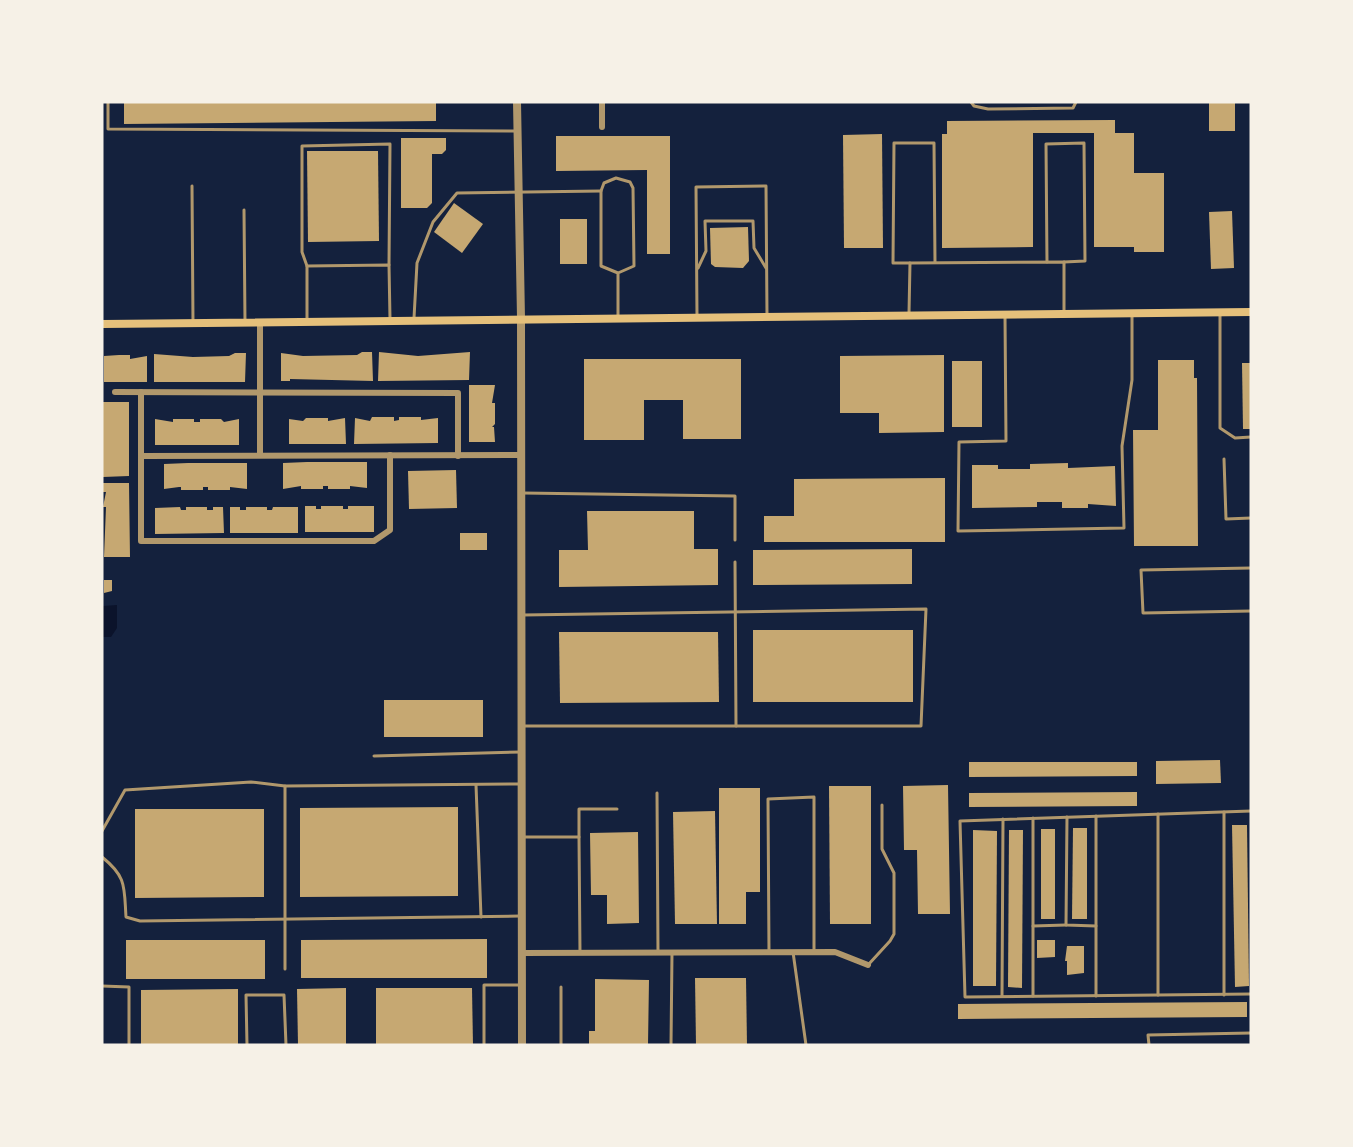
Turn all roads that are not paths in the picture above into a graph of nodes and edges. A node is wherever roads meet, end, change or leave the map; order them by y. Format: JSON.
{"nodes":[{"id":1,"x":108,"y":102,"type":"edge"},
{"id":2,"x":517,"y":102,"type":"edge"},
{"id":3,"x":603,"y":102,"type":"edge"},
{"id":4,"x":971,"y":102,"type":"edge"},
{"id":5,"x":1076,"y":102,"type":"edge"},
{"id":6,"x":602,"y":127,"type":"dead end"},
{"id":7,"x":517,"y":131,"type":"junction"},
{"id":8,"x":192,"y":186,"type":"dead end"},
{"id":9,"x":601,"y":191,"type":"junction"},
{"id":10,"x":518,"y":194,"type":"junction"},
{"id":11,"x":244,"y":210,"type":"dead end"},
{"id":12,"x":935,"y":262,"type":"junction"},
{"id":13,"x":1047,"y":262,"type":"junction"},
{"id":14,"x":1064,"y":262,"type":"junction"},
{"id":15,"x":910,"y":263,"type":"junction"},
{"id":16,"x":389,"y":265,"type":"junction"},
{"id":17,"x":307,"y":266,"type":"junction"},
{"id":18,"x":767,"y":269,"type":"junction"},
{"id":19,"x":697,"y":270,"type":"junction"},
{"id":20,"x":618,"y":273,"type":"junction"},
{"id":21,"x":1220,"y":312,"type":"junction"},
{"id":22,"x":1251,"y":312,"type":"edge"},
{"id":23,"x":1132,"y":313,"type":"junction"},
{"id":24,"x":1005,"y":314,"type":"junction"},
{"id":25,"x":1064,"y":314,"type":"junction"},
{"id":26,"x":909,"y":315,"type":"junction"},
{"id":27,"x":767,"y":316,"type":"junction"},
{"id":28,"x":698,"y":317,"type":"junction"},
{"id":29,"x":521,"y":318,"type":"junction"},
{"id":30,"x":618,"y":318,"type":"junction"},
{"id":31,"x":414,"y":320,"type":"junction"},
{"id":32,"x":390,"y":321,"type":"junction"},
{"id":33,"x":307,"y":322,"type":"junction"},
{"id":34,"x":245,"y":323,"type":"junction"},
{"id":35,"x":260,"y":323,"type":"junction"},
{"id":36,"x":102,"y":324,"type":"edge"},
{"id":37,"x":193,"y":324,"type":"junction"},
{"id":38,"x":115,"y":392,"type":"dead end"},
{"id":39,"x":141,"y":392,"type":"junction"},
{"id":40,"x":260,"y":392,"type":"junction"},
{"id":41,"x":1251,"y":437,"type":"edge"},
{"id":42,"x":260,"y":455,"type":"junction"},
{"id":43,"x":390,"y":455,"type":"junction"},
{"id":44,"x":519,"y":455,"type":"junction"},
{"id":45,"x":141,"y":456,"type":"junction"},
{"id":46,"x":458,"y":456,"type":"junction"},
{"id":47,"x":1224,"y":459,"type":"dead end"},
{"id":48,"x":520,"y":493,"type":"junction"},
{"id":49,"x":1251,"y":518,"type":"edge"},
{"id":50,"x":735,"y":540,"type":"dead end"},
{"id":51,"x":735,"y":561,"type":"dead end"},
{"id":52,"x":1251,"y":568,"type":"edge"},
{"id":53,"x":1251,"y":611,"type":"edge"},
{"id":54,"x":734,"y":612,"type":"junction"},
{"id":55,"x":521,"y":615,"type":"junction"},
{"id":56,"x":522,"y":726,"type":"junction"},
{"id":57,"x":736,"y":726,"type":"junction"},
{"id":58,"x":522,"y":752,"type":"junction"},
{"id":59,"x":374,"y":756,"type":"dead end"},
{"id":60,"x":523,"y":784,"type":"junction"},
{"id":61,"x":476,"y":785,"type":"junction"},
{"id":62,"x":285,"y":786,"type":"junction"},
{"id":63,"x":657,"y":793,"type":"dead end"},
{"id":64,"x":882,"y":806,"type":"dead end"},
{"id":65,"x":617,"y":809,"type":"dead end"},
{"id":66,"x":1251,"y":811,"type":"edge"},
{"id":67,"x":1224,"y":812,"type":"junction"},
{"id":68,"x":1158,"y":814,"type":"junction"},
{"id":69,"x":1096,"y":816,"type":"junction"},
{"id":70,"x":1068,"y":817,"type":"junction"},
{"id":71,"x":1033,"y":818,"type":"junction"},
{"id":72,"x":1003,"y":819,"type":"junction"},
{"id":73,"x":102,"y":831,"type":"edge"},
{"id":74,"x":521,"y":837,"type":"junction"},
{"id":75,"x":579,"y":837,"type":"junction"},
{"id":76,"x":102,"y":858,"type":"edge"},
{"id":77,"x":522,"y":916,"type":"junction"},
{"id":78,"x":481,"y":917,"type":"junction"},
{"id":79,"x":286,"y":920,"type":"junction"},
{"id":80,"x":1066,"y":925,"type":"junction"},
{"id":81,"x":1033,"y":926,"type":"junction"},
{"id":82,"x":1096,"y":926,"type":"junction"},
{"id":83,"x":658,"y":952,"type":"junction"},
{"id":84,"x":672,"y":952,"type":"junction"},
{"id":85,"x":769,"y":952,"type":"junction"},
{"id":86,"x":793,"y":952,"type":"junction"},
{"id":87,"x":814,"y":952,"type":"junction"},
{"id":88,"x":522,"y":953,"type":"junction"},
{"id":89,"x":580,"y":953,"type":"junction"},
{"id":90,"x":868,"y":965,"type":"joint"},
{"id":91,"x":285,"y":969,"type":"dead end"},
{"id":92,"x":522,"y":985,"type":"junction"},
{"id":93,"x":102,"y":986,"type":"edge"},
{"id":94,"x":561,"y":987,"type":"dead end"},
{"id":95,"x":1251,"y":994,"type":"edge"},
{"id":96,"x":1158,"y":995,"type":"junction"},
{"id":97,"x":1224,"y":995,"type":"junction"},
{"id":98,"x":1002,"y":996,"type":"junction"},
{"id":99,"x":1033,"y":996,"type":"junction"},
{"id":100,"x":1096,"y":996,"type":"junction"},
{"id":101,"x":1251,"y":1033,"type":"edge"},
{"id":102,"x":129,"y":1045,"type":"edge"},
{"id":103,"x":247,"y":1045,"type":"edge"},
{"id":104,"x":286,"y":1045,"type":"edge"},
{"id":105,"x":484,"y":1045,"type":"edge"},
{"id":106,"x":522,"y":1045,"type":"edge"},
{"id":107,"x":561,"y":1045,"type":"edge"},
{"id":108,"x":671,"y":1045,"type":"edge"},
{"id":109,"x":806,"y":1045,"type":"edge"},
{"id":110,"x":1149,"y":1045,"type":"edge"}],
"edges":[{"from":1,"to":7,"type":"lane"},
{"from":2,"to":7,"type":"street"},
{"from":3,"to":6,"type":"street"},
{"from":4,"to":5,"type":"lane"},
{"from":7,"to":10,"type":"street"},
{"from":8,"to":37,"type":"lane"},
{"from":9,"to":10,"type":"lane"},
{"from":9,"to":20,"type":"lane"},
{"from":9,"to":20,"type":"lane"},
{"from":10,"to":29,"type":"street"},
{"from":10,"to":31,"type":"lane"},
{"from":11,"to":34,"type":"lane"},
{"from":12,"to":13,"type":"lane"},
{"from":12,"to":15,"type":"lane"},
{"from":12,"to":15,"type":"lane"},
{"from":13,"to":14,"type":"lane"},
{"from":13,"to":14,"type":"lane"},
{"from":14,"to":25,"type":"lane"},
{"from":15,"to":26,"type":"lane"},
{"from":16,"to":17,"type":"lane"},
{"from":16,"to":17,"type":"lane"},
{"from":16,"to":32,"type":"lane"},
{"from":17,"to":33,"type":"lane"},
{"from":18,"to":19,"type":"lane"},
{"from":18,"to":19,"type":"lane"},
{"from":18,"to":27,"type":"lane"},
{"from":19,"to":28,"type":"lane"},
{"from":20,"to":30,"type":"lane"},
{"from":21,"to":22,"type":"main road"},
{"from":21,"to":23,"type":"main road"},
{"from":21,"to":41,"type":"lane"},
{"from":23,"to":24,"type":"lane"},
{"from":23,"to":25,"type":"main road"},
{"from":24,"to":25,"type":"main road"},
{"from":24,"to":26,"type":"main road"},
{"from":26,"to":27,"type":"main road"},
{"from":27,"to":28,"type":"main road"},
{"from":28,"to":30,"type":"main road"},
{"from":29,"to":30,"type":"main road"},
{"from":29,"to":31,"type":"main road"},
{"from":29,"to":44,"type":"street"},
{"from":31,"to":32,"type":"main road"},
{"from":32,"to":33,"type":"main road"},
{"from":33,"to":35,"type":"main road"},
{"from":34,"to":35,"type":"main road"},
{"from":34,"to":37,"type":"main road"},
{"from":35,"to":40,"type":"street"},
{"from":36,"to":37,"type":"main road"},
{"from":38,"to":39,"type":"street"},
{"from":39,"to":40,"type":"street"},
{"from":39,"to":45,"type":"street"},
{"from":40,"to":42,"type":"street"},
{"from":40,"to":46,"type":"street"},
{"from":42,"to":43,"type":"street"},
{"from":42,"to":45,"type":"street"},
{"from":43,"to":45,"type":"street"},
{"from":43,"to":46,"type":"street"},
{"from":44,"to":46,"type":"street"},
{"from":44,"to":48,"type":"street"},
{"from":47,"to":49,"type":"lane"},
{"from":48,"to":50,"type":"lane"},
{"from":48,"to":55,"type":"street"},
{"from":51,"to":54,"type":"lane"},
{"from":52,"to":53,"type":"lane"},
{"from":54,"to":55,"type":"lane"},
{"from":54,"to":57,"type":"lane"},
{"from":54,"to":57,"type":"lane"},
{"from":55,"to":56,"type":"street"},
{"from":56,"to":57,"type":"lane"},
{"from":56,"to":58,"type":"street"},
{"from":58,"to":59,"type":"lane"},
{"from":58,"to":60,"type":"street"},
{"from":60,"to":61,"type":"lane"},
{"from":60,"to":74,"type":"street"},
{"from":61,"to":62,"type":"lane"},
{"from":61,"to":78,"type":"lane"},
{"from":62,"to":73,"type":"lane"},
{"from":62,"to":79,"type":"lane"},
{"from":63,"to":83,"type":"lane"},
{"from":64,"to":90,"type":"lane"},
{"from":65,"to":75,"type":"lane"},
{"from":66,"to":67,"type":"lane"},
{"from":67,"to":68,"type":"lane"},
{"from":67,"to":97,"type":"lane"},
{"from":68,"to":69,"type":"lane"},
{"from":68,"to":96,"type":"lane"},
{"from":69,"to":70,"type":"lane"},
{"from":69,"to":82,"type":"lane"},
{"from":70,"to":71,"type":"lane"},
{"from":70,"to":80,"type":"lane"},
{"from":71,"to":72,"type":"lane"},
{"from":71,"to":81,"type":"lane"},
{"from":72,"to":98,"type":"lane"},
{"from":72,"to":98,"type":"lane"},
{"from":74,"to":75,"type":"lane"},
{"from":74,"to":77,"type":"street"},
{"from":75,"to":89,"type":"lane"},
{"from":76,"to":79,"type":"lane"},
{"from":77,"to":78,"type":"lane"},
{"from":77,"to":88,"type":"street"},
{"from":78,"to":79,"type":"lane"},
{"from":79,"to":91,"type":"lane"},
{"from":80,"to":81,"type":"lane"},
{"from":80,"to":82,"type":"lane"},
{"from":81,"to":99,"type":"lane"},
{"from":82,"to":100,"type":"lane"},
{"from":83,"to":84,"type":"street"},
{"from":83,"to":89,"type":"street"},
{"from":84,"to":85,"type":"street"},
{"from":84,"to":108,"type":"lane"},
{"from":85,"to":86,"type":"street"},
{"from":85,"to":87,"type":"lane"},
{"from":86,"to":87,"type":"street"},
{"from":86,"to":109,"type":"lane"},
{"from":87,"to":90,"type":"street"},
{"from":88,"to":89,"type":"street"},
{"from":88,"to":92,"type":"street"},
{"from":92,"to":105,"type":"lane"},
{"from":92,"to":106,"type":"street"},
{"from":93,"to":102,"type":"lane"},
{"from":94,"to":107,"type":"lane"},
{"from":95,"to":97,"type":"lane"},
{"from":96,"to":97,"type":"lane"},
{"from":96,"to":100,"type":"lane"},
{"from":98,"to":99,"type":"lane"},
{"from":99,"to":100,"type":"lane"},
{"from":101,"to":110,"type":"lane"},
{"from":103,"to":104,"type":"lane"}]}
